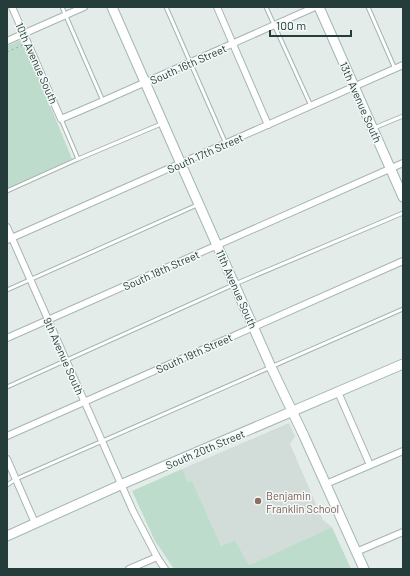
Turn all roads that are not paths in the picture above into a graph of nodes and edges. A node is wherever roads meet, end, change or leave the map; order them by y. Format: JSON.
{"nodes":[{"id":1,"x":12,"y":7,"type":"edge"},
{"id":2,"x":62,"y":7,"type":"edge"},
{"id":3,"x":84,"y":7,"type":"edge"},
{"id":4,"x":112,"y":7,"type":"edge"},
{"id":5,"x":166,"y":7,"type":"edge"},
{"id":6,"x":217,"y":7,"type":"edge"},
{"id":7,"x":266,"y":7,"type":"edge"},
{"id":8,"x":315,"y":7,"type":"edge"},
{"id":9,"x":319,"y":7,"type":"edge"},
{"id":10,"x":368,"y":7,"type":"edge"},
{"id":11,"x":66,"y":15,"type":"junction"},
{"id":12,"x":274,"y":25,"type":"junction"},
{"id":13,"x":24,"y":33,"type":"junction"},
{"id":14,"x":7,"y":41,"type":"edge"},
{"id":15,"x":233,"y":44,"type":"junction"},
{"id":16,"x":190,"y":63,"type":"junction"},
{"id":17,"x":403,"y":66,"type":"edge"},
{"id":18,"x":395,"y":69,"type":"junction"},
{"id":19,"x":145,"y":82,"type":"junction"},
{"id":20,"x":354,"y":87,"type":"junction"},
{"id":21,"x":103,"y":101,"type":"junction"},
{"id":22,"x":311,"y":106,"type":"junction"},
{"id":23,"x":403,"y":116,"type":"edge"},
{"id":24,"x":61,"y":119,"type":"junction"},
{"id":25,"x":163,"y":123,"type":"junction"},
{"id":26,"x":268,"y":125,"type":"junction"},
{"id":27,"x":373,"y":129,"type":"junction"},
{"id":28,"x":226,"y":144,"type":"junction"},
{"id":29,"x":78,"y":160,"type":"junction"},
{"id":30,"x":403,"y":163,"type":"edge"},
{"id":31,"x":181,"y":164,"type":"junction"},
{"id":32,"x":390,"y":169,"type":"junction"},
{"id":33,"x":7,"y":191,"type":"edge"},
{"id":34,"x":403,"y":197,"type":"edge"},
{"id":35,"x":199,"y":204,"type":"junction"},
{"id":36,"x":403,"y":213,"type":"edge"},
{"id":37,"x":7,"y":227,"type":"edge"},
{"id":38,"x":9,"y":239,"type":"edge"},
{"id":39,"x":217,"y":246,"type":"junction"},
{"id":40,"x":403,"y":261,"type":"edge"},
{"id":41,"x":30,"y":280,"type":"junction"},
{"id":42,"x":235,"y":284,"type":"junction"},
{"id":43,"x":7,"y":290,"type":"edge"},
{"id":44,"x":403,"y":309,"type":"edge"},
{"id":45,"x":48,"y":320,"type":"junction"},
{"id":46,"x":254,"y":327,"type":"junction"},
{"id":47,"x":7,"y":338,"type":"edge"},
{"id":48,"x":66,"y":360,"type":"junction"},
{"id":49,"x":403,"y":364,"type":"edge"},
{"id":50,"x":271,"y":367,"type":"junction"},
{"id":51,"x":7,"y":387,"type":"edge"},
{"id":52,"x":338,"y":392,"type":"junction"},
{"id":53,"x":84,"y":402,"type":"junction"},
{"id":54,"x":292,"y":411,"type":"junction"},
{"id":55,"x":7,"y":436,"type":"edge"},
{"id":56,"x":102,"y":442,"type":"junction"},
{"id":57,"x":403,"y":451,"type":"edge"},
{"id":58,"x":7,"y":459,"type":"edge"},
{"id":59,"x":370,"y":465,"type":"junction"},
{"id":60,"x":16,"y":479,"type":"junction"},
{"id":61,"x":326,"y":484,"type":"junction"},
{"id":62,"x":7,"y":485,"type":"edge"},
{"id":63,"x":121,"y":485,"type":"junction"},
{"id":64,"x":35,"y":523,"type":"junction"},
{"id":65,"x":403,"y":532,"type":"edge"},
{"id":66,"x":7,"y":536,"type":"edge"},
{"id":67,"x":356,"y":552,"type":"junction"},
{"id":68,"x":157,"y":556,"type":"junction"},
{"id":69,"x":128,"y":569,"type":"edge"},
{"id":70,"x":165,"y":569,"type":"edge"},
{"id":71,"x":364,"y":569,"type":"edge"}],
"edges":[{"from":1,"to":13,"type":"street","name":"10th Avenue South"},
{"from":2,"to":11,"type":"lane"},
{"from":3,"to":11,"type":"street"},
{"from":4,"to":19,"type":"street","name":"11th Avenue South"},
{"from":5,"to":16,"type":"lane"},
{"from":6,"to":15,"type":"street"},
{"from":7,"to":12,"type":"lane"},
{"from":8,"to":12,"type":"street","name":"South 16th Street"},
{"from":9,"to":20,"type":"street","name":"13th Avenue South"},
{"from":10,"to":18,"type":"lane"},
{"from":11,"to":13,"type":"street"},
{"from":11,"to":21,"type":"lane"},
{"from":12,"to":15,"type":"street","name":"South 16th Street"},
{"from":12,"to":22,"type":"lane"},
{"from":13,"to":14,"type":"street"},
{"from":13,"to":24,"type":"street","name":"10th Avenue South"},
{"from":15,"to":16,"type":"street","name":"South 16th Street"},
{"from":15,"to":26,"type":"street"},
{"from":16,"to":19,"type":"street","name":"South 16th Street"},
{"from":16,"to":28,"type":"lane"},
{"from":17,"to":18,"type":"street","name":"South 17th Street"},
{"from":18,"to":20,"type":"street","name":"South 17th Street"},
{"from":19,"to":21,"type":"street","name":"South 16th Street"},
{"from":19,"to":25,"type":"street","name":"11th Avenue South"},
{"from":20,"to":22,"type":"street","name":"South 17th Street"},
{"from":20,"to":27,"type":"street","name":"13th Avenue South"},
{"from":21,"to":24,"type":"street","name":"South 16th Street"},
{"from":22,"to":26,"type":"street","name":"South 17th Street"},
{"from":23,"to":27,"type":"lane"},
{"from":24,"to":29,"type":"lane"},
{"from":25,"to":29,"type":"lane"},
{"from":25,"to":31,"type":"street","name":"11th Avenue South"},
{"from":26,"to":28,"type":"street","name":"South 17th Street"},
{"from":27,"to":32,"type":"street","name":"13th Avenue South"},
{"from":28,"to":31,"type":"street","name":"South 17th Street"},
{"from":29,"to":33,"type":"lane"},
{"from":30,"to":32,"type":"street","name":"South 18th Street"},
{"from":31,"to":35,"type":"street","name":"11th Avenue South"},
{"from":31,"to":38,"type":"street","name":"South 17th Street"},
{"from":32,"to":34,"type":"street","name":"13th Avenue South"},
{"from":32,"to":39,"type":"street","name":"South 18th Street"},
{"from":35,"to":39,"type":"street","name":"11th Avenue South"},
{"from":35,"to":41,"type":"lane"},
{"from":36,"to":42,"type":"lane"},
{"from":37,"to":38,"type":"street","name":"9th Avenue South"},
{"from":38,"to":41,"type":"street","name":"9th Avenue South"},
{"from":39,"to":42,"type":"street","name":"11th Avenue South"},
{"from":39,"to":45,"type":"street","name":"South 18th Street"},
{"from":40,"to":46,"type":"street","name":"South 19th Street"},
{"from":41,"to":43,"type":"lane"},
{"from":41,"to":45,"type":"street","name":"9th Avenue South"},
{"from":42,"to":46,"type":"street","name":"11th Avenue South"},
{"from":42,"to":48,"type":"lane"},
{"from":44,"to":50,"type":"lane"},
{"from":45,"to":47,"type":"street","name":"South 18th Street"},
{"from":45,"to":48,"type":"street","name":"9th Avenue South"},
{"from":46,"to":50,"type":"street","name":"11th Avenue South"},
{"from":46,"to":53,"type":"street","name":"South 19th Street"},
{"from":48,"to":51,"type":"lane"},
{"from":48,"to":53,"type":"street","name":"9th Avenue South"},
{"from":49,"to":52,"type":"street","name":"South 20th Street"},
{"from":50,"to":54,"type":"street","name":"11th Avenue South"},
{"from":50,"to":56,"type":"lane"},
{"from":52,"to":54,"type":"street","name":"South 20th Street"},
{"from":52,"to":59,"type":"street"},
{"from":53,"to":55,"type":"street","name":"South 19th Street"},
{"from":53,"to":56,"type":"street","name":"9th Avenue South"},
{"from":54,"to":61,"type":"street","name":"11th Avenue South"},
{"from":54,"to":63,"type":"street","name":"South 20th Street"},
{"from":56,"to":60,"type":"lane"},
{"from":56,"to":63,"type":"street","name":"9th Avenue South"},
{"from":57,"to":59,"type":"street"},
{"from":58,"to":60,"type":"street"},
{"from":59,"to":61,"type":"street"},
{"from":60,"to":62,"type":"lane"},
{"from":60,"to":64,"type":"street"},
{"from":61,"to":67,"type":"street","name":"11th Avenue South"},
{"from":63,"to":64,"type":"street","name":"South 20th Street"},
{"from":63,"to":68,"type":"street","name":"9th Avenue South"},
{"from":64,"to":66,"type":"street","name":"South 20th Street"},
{"from":65,"to":67,"type":"street"},
{"from":67,"to":71,"type":"street","name":"11th Avenue South"},
{"from":68,"to":69,"type":"street"},
{"from":68,"to":70,"type":"street","name":"9th Avenue South"}]}
